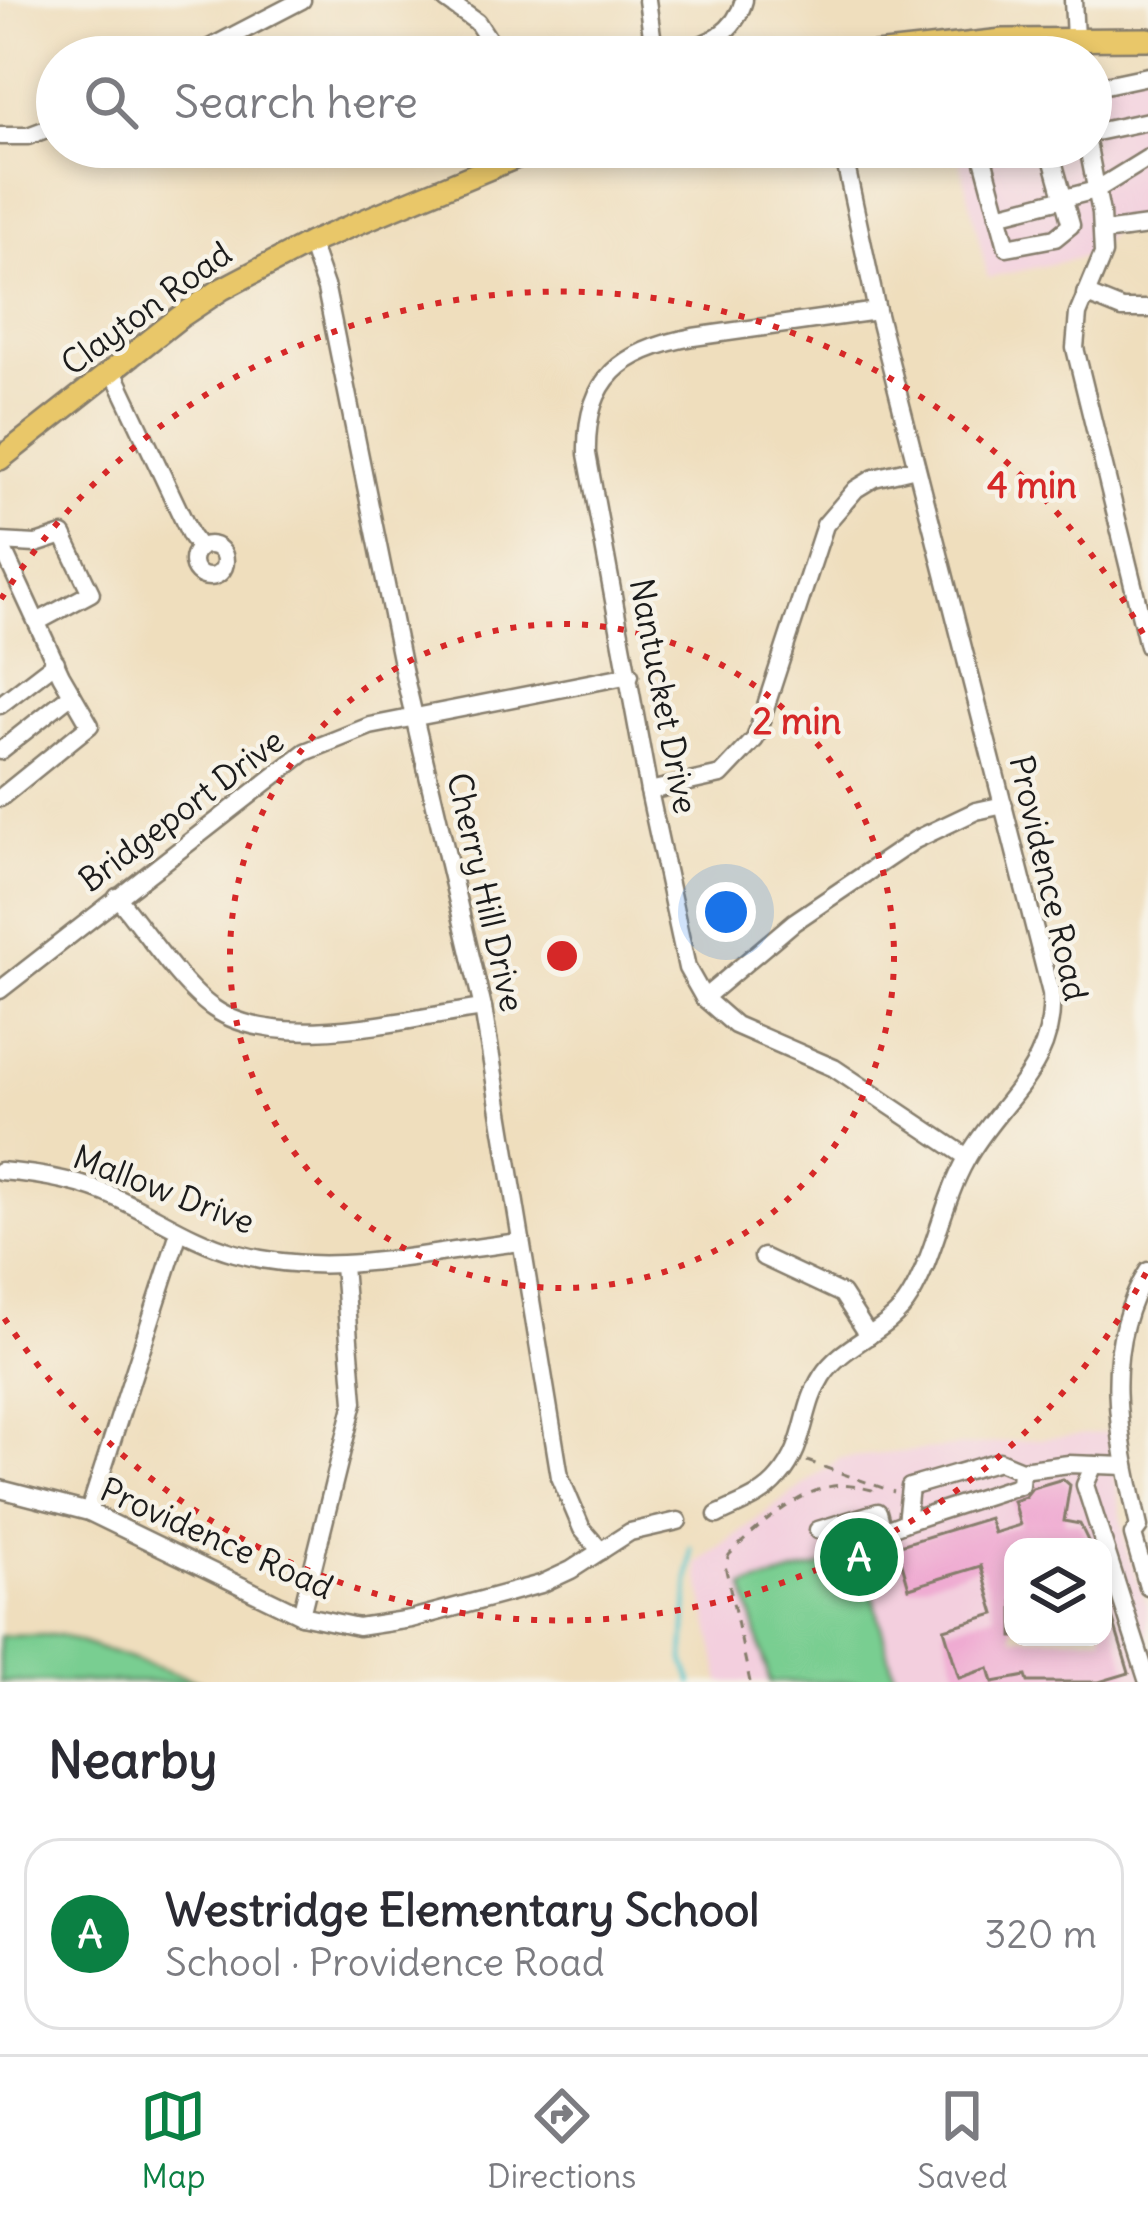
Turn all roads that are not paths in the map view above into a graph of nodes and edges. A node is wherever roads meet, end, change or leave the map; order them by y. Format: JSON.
{"nodes":[{"id":1,"x":302,"y":0,"type":"edge"},
{"id":2,"x":446,"y":0,"type":"edge"},
{"id":3,"x":647,"y":0,"type":"edge"},
{"id":4,"x":744,"y":0,"type":"edge"},
{"id":5,"x":1073,"y":0,"type":"edge"},
{"id":6,"x":233,"y":36,"type":"edge"},
{"id":7,"x":486,"y":36,"type":"edge"},
{"id":8,"x":652,"y":36,"type":"edge"},
{"id":9,"x":720,"y":36,"type":"edge"},
{"id":10,"x":1075,"y":36,"type":"edge"},
{"id":11,"x":1148,"y":39,"type":"edge"},
{"id":12,"x":1112,"y":44,"type":"edge"},
{"id":13,"x":1148,"y":76,"type":"edge"},
{"id":14,"x":1112,"y":84,"type":"edge"},
{"id":15,"x":1148,"y":121,"type":"edge"},
{"id":16,"x":1112,"y":129,"type":"edge"},
{"id":17,"x":36,"y":133,"type":"edge"},
{"id":18,"x":0,"y":136,"type":"edge"},
{"id":19,"x":1148,"y":158,"type":"edge"},
{"id":20,"x":489,"y":168,"type":"edge"},
{"id":21,"x":846,"y":168,"type":"edge"},
{"id":22,"x":986,"y":168,"type":"edge"},
{"id":23,"x":1054,"y":168,"type":"edge"},
{"id":24,"x":1092,"y":168,"type":"edge"},
{"id":25,"x":1096,"y":190,"type":"junction"},
{"id":26,"x":1062,"y":200,"type":"junction"},
{"id":27,"x":998,"y":215,"type":"junction"},
{"id":28,"x":1148,"y":226,"type":"edge"},
{"id":29,"x":1103,"y":232,"type":"junction"},
{"id":30,"x":310,"y":243,"type":"junction"},
{"id":31,"x":1084,"y":294,"type":"junction"},
{"id":32,"x":1148,"y":309,"type":"edge"},
{"id":33,"x":877,"y":311,"type":"junction"},
{"id":34,"x":112,"y":369,"type":"junction"},
{"id":35,"x":0,"y":460,"type":"edge"},
{"id":36,"x":916,"y":468,"type":"junction"},
{"id":37,"x":0,"y":542,"type":"edge"},
{"id":38,"x":200,"y":547,"type":"dead end"},
{"id":39,"x":37,"y":622,"type":"junction"},
{"id":40,"x":1148,"y":646,"type":"edge"},
{"id":41,"x":58,"y":669,"type":"junction"},
{"id":42,"x":630,"y":675,"type":"junction"},
{"id":43,"x":72,"y":694,"type":"junction"},
{"id":44,"x":0,"y":705,"type":"edge"},
{"id":45,"x":415,"y":716,"type":"junction"},
{"id":46,"x":0,"y":751,"type":"edge"},
{"id":47,"x":649,"y":791,"type":"junction"},
{"id":48,"x":0,"y":799,"type":"edge"},
{"id":49,"x":1004,"y":805,"type":"junction"},
{"id":50,"x":117,"y":896,"type":"junction"},
{"id":51,"x":0,"y":990,"type":"edge"},
{"id":52,"x":704,"y":998,"type":"junction"},
{"id":53,"x":483,"y":1008,"type":"junction"},
{"id":54,"x":967,"y":1157,"type":"junction"},
{"id":55,"x":0,"y":1172,"type":"edge"},
{"id":56,"x":179,"y":1232,"type":"junction"},
{"id":57,"x":521,"y":1242,"type":"junction"},
{"id":58,"x":763,"y":1257,"type":"dead end"},
{"id":59,"x":343,"y":1266,"type":"junction"},
{"id":60,"x":1148,"y":1271,"type":"edge"},
{"id":61,"x":869,"y":1336,"type":"junction"},
{"id":62,"x":1094,"y":1466,"type":"junction"},
{"id":63,"x":1126,"y":1466,"type":"junction"},
{"id":64,"x":1022,"y":1469,"type":"junction"},
{"id":65,"x":0,"y":1489,"type":"edge"},
{"id":66,"x":89,"y":1512,"type":"junction"},
{"id":67,"x":717,"y":1515,"type":"dead end"},
{"id":68,"x":678,"y":1521,"type":"dead end"},
{"id":69,"x":906,"y":1522,"type":"junction"},
{"id":70,"x":1143,"y":1529,"type":"edge"},
{"id":71,"x":818,"y":1530,"type":"dead end"},
{"id":72,"x":601,"y":1551,"type":"junction"},
{"id":73,"x":1148,"y":1587,"type":"edge"},
{"id":74,"x":301,"y":1615,"type":"junction"},
{"id":75,"x":1148,"y":1682,"type":"edge"}],
"edges":[{"from":1,"to":6,"type":"street"},
{"from":2,"to":7,"type":"street"},
{"from":3,"to":8,"type":"street"},
{"from":4,"to":9,"type":"street"},
{"from":5,"to":10,"type":"street"},
{"from":11,"to":12,"type":"main road"},
{"from":13,"to":14,"type":"street"},
{"from":15,"to":16,"type":"street"},
{"from":17,"to":18,"type":"street"},
{"from":19,"to":25,"type":"street"},
{"from":20,"to":30,"type":"main road","name":"Clayton Road"},
{"from":21,"to":33,"type":"street","name":"Providence Road"},
{"from":22,"to":27,"type":"street"},
{"from":23,"to":26,"type":"street"},
{"from":24,"to":25,"type":"street"},
{"from":25,"to":26,"type":"street"},
{"from":25,"to":29,"type":"street"},
{"from":26,"to":27,"type":"street"},
{"from":26,"to":27,"type":"street"},
{"from":28,"to":29,"type":"street"},
{"from":29,"to":31,"type":"street"},
{"from":30,"to":34,"type":"main road","name":"Clayton Road"},
{"from":30,"to":45,"type":"street","name":"Cherry Hill Drive"},
{"from":31,"to":32,"type":"street"},
{"from":31,"to":40,"type":"street"},
{"from":33,"to":36,"type":"street","name":"Providence Road"},
{"from":33,"to":42,"type":"street","name":"Nantucket Drive"},
{"from":34,"to":35,"type":"main road","name":"Clayton Road"},
{"from":34,"to":38,"type":"street"},
{"from":36,"to":47,"type":"street"},
{"from":36,"to":49,"type":"street","name":"Providence Road"},
{"from":37,"to":39,"type":"street"},
{"from":37,"to":39,"type":"street"},
{"from":39,"to":41,"type":"street"},
{"from":41,"to":43,"type":"street"},
{"from":41,"to":44,"type":"street"},
{"from":42,"to":45,"type":"street","name":"Bridgeport Drive"},
{"from":42,"to":47,"type":"street","name":"Nantucket Drive"},
{"from":43,"to":46,"type":"street"},
{"from":43,"to":48,"type":"street"},
{"from":45,"to":50,"type":"street","name":"Bridgeport Drive"},
{"from":45,"to":53,"type":"street","name":"Cherry Hill Drive"},
{"from":47,"to":52,"type":"street","name":"Nantucket Drive"},
{"from":49,"to":52,"type":"street"},
{"from":49,"to":54,"type":"street","name":"Providence Road"},
{"from":50,"to":51,"type":"street","name":"Bridgeport Drive"},
{"from":50,"to":53,"type":"street"},
{"from":52,"to":54,"type":"street","name":"Nantucket Drive"},
{"from":53,"to":57,"type":"street","name":"Cherry Hill Drive"},
{"from":54,"to":61,"type":"street","name":"Providence Road"},
{"from":55,"to":56,"type":"street","name":"Mallow Drive"},
{"from":56,"to":59,"type":"street","name":"Mallow Drive"},
{"from":56,"to":66,"type":"street"},
{"from":57,"to":59,"type":"street","name":"Mallow Drive"},
{"from":57,"to":72,"type":"street","name":"Cherry Hill Drive"},
{"from":58,"to":61,"type":"street"},
{"from":59,"to":74,"type":"street"},
{"from":60,"to":63,"type":"street"},
{"from":61,"to":67,"type":"street","name":"Providence Road"},
{"from":62,"to":63,"type":"street"},
{"from":62,"to":64,"type":"street"},
{"from":62,"to":75,"type":"street"},
{"from":63,"to":70,"type":"street"},
{"from":64,"to":69,"type":"street"},
{"from":64,"to":69,"type":"street"},
{"from":65,"to":66,"type":"street","name":"Providence Road"},
{"from":66,"to":74,"type":"street","name":"Providence Road"},
{"from":68,"to":72,"type":"street","name":"Providence Road"},
{"from":69,"to":71,"type":"street"},
{"from":70,"to":73,"type":"street"},
{"from":72,"to":74,"type":"street","name":"Providence Road"}]}
